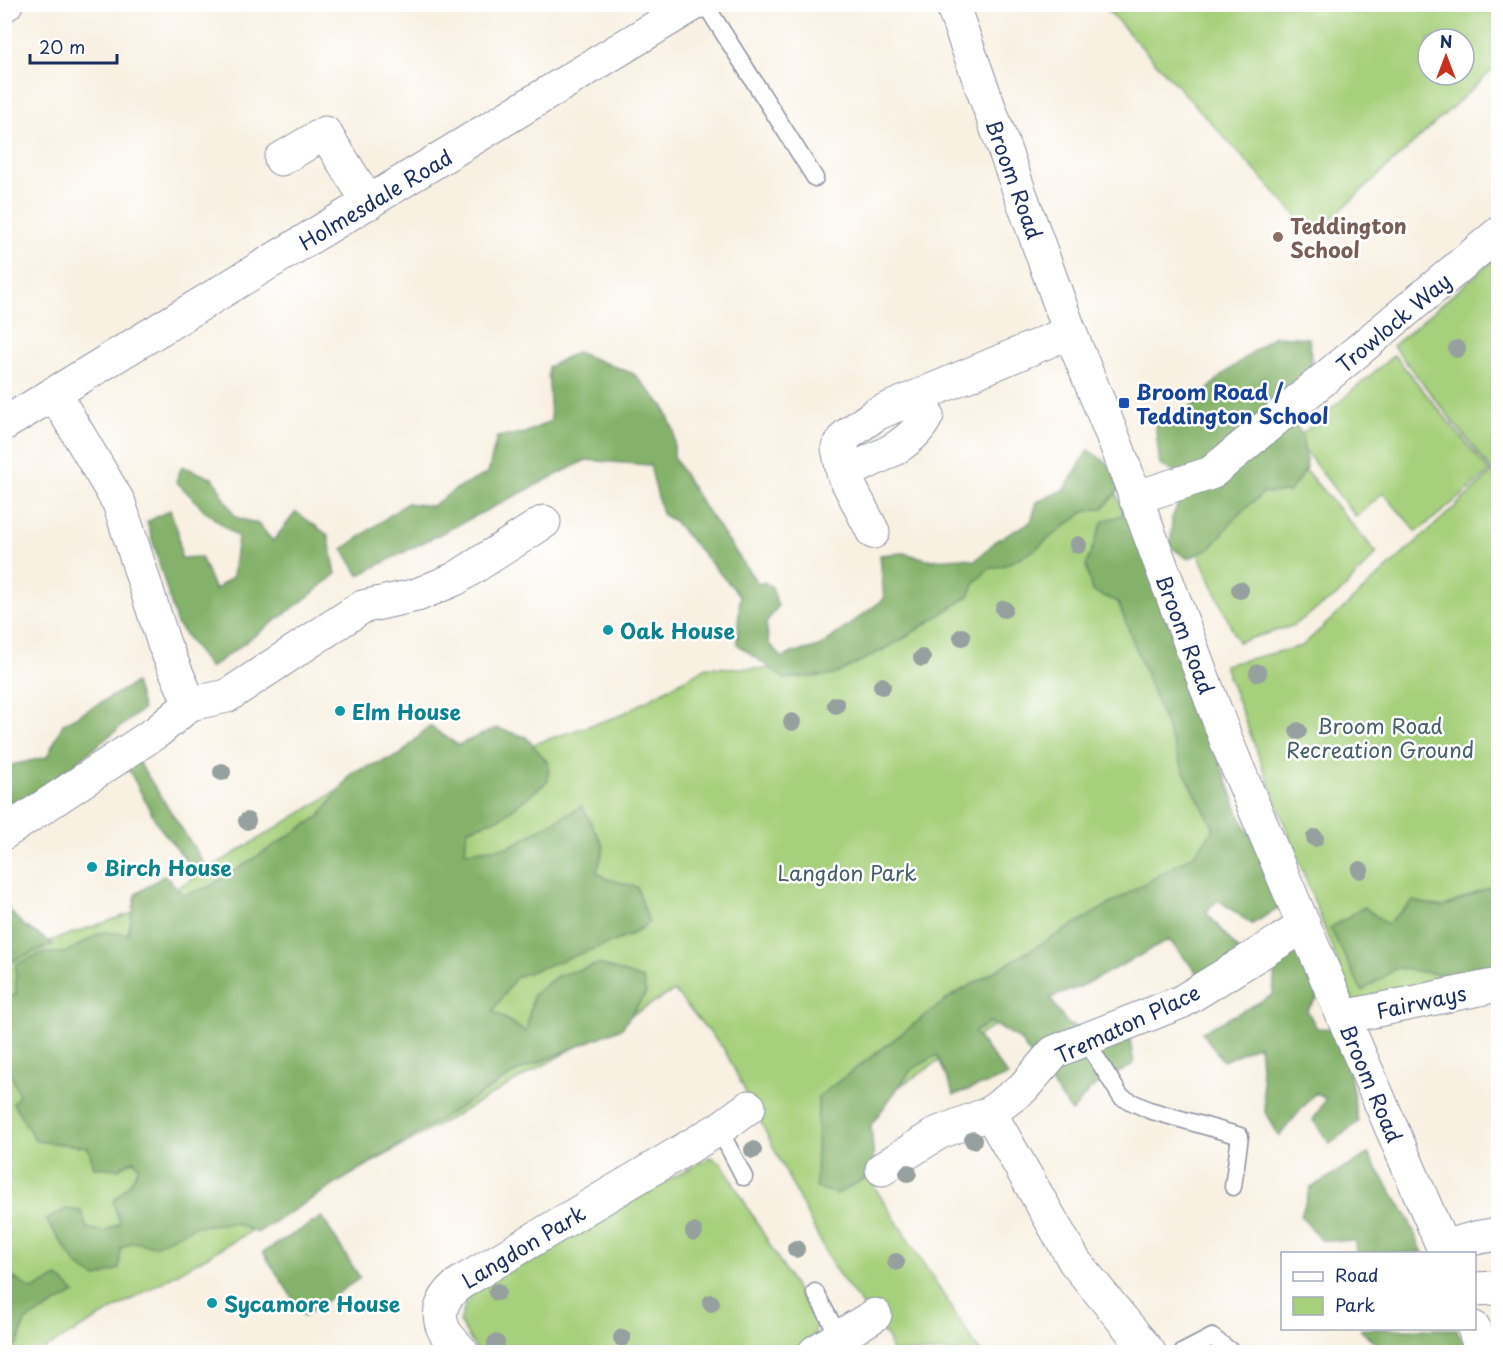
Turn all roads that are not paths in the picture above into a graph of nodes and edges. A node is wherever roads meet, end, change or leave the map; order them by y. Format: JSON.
{"nodes":[{"id":1,"x":694,"y":4,"type":"edge"},
{"id":2,"x":705,"y":4,"type":"edge"},
{"id":3,"x":952,"y":4,"type":"edge"},
{"id":4,"x":281,"y":159,"type":"dead end"},
{"id":5,"x":814,"y":178,"type":"dead end"},
{"id":6,"x":369,"y":203,"type":"junction"},
{"id":7,"x":1498,"y":234,"type":"edge"},
{"id":8,"x":1070,"y":332,"type":"junction"},
{"id":9,"x":54,"y":393,"type":"junction"},
{"id":10,"x":4,"y":424,"type":"edge"},
{"id":11,"x":1135,"y":498,"type":"junction"},
{"id":12,"x":544,"y":522,"type":"dead end"},
{"id":13,"x":873,"y":532,"type":"dead end"},
{"id":14,"x":190,"y":704,"type":"junction"},
{"id":15,"x":4,"y":833,"type":"edge"},
{"id":16,"x":1304,"y":926,"type":"junction"},
{"id":17,"x":1498,"y":985,"type":"edge"},
{"id":18,"x":1344,"y":1017,"type":"junction"},
{"id":19,"x":1085,"y":1040,"type":"junction"},
{"id":20,"x":749,"y":1107,"type":"dead end"},
{"id":21,"x":990,"y":1113,"type":"junction"},
{"id":22,"x":719,"y":1129,"type":"junction"},
{"id":23,"x":882,"y":1169,"type":"dead end"},
{"id":24,"x":744,"y":1177,"type":"dead end"},
{"id":25,"x":1233,"y":1187,"type":"dead end"},
{"id":26,"x":1498,"y":1234,"type":"edge"},
{"id":27,"x":1445,"y":1250,"type":"edge"},
{"id":28,"x":1498,"y":1288,"type":"edge"},
{"id":29,"x":1476,"y":1289,"type":"edge"},
{"id":30,"x":815,"y":1292,"type":"dead end"},
{"id":31,"x":875,"y":1315,"type":"dead end"},
{"id":32,"x":1474,"y":1330,"type":"edge"},
{"id":33,"x":827,"y":1345,"type":"edge"},
{"id":34,"x":462,"y":1353,"type":"edge"},
{"id":35,"x":1149,"y":1353,"type":"edge"},
{"id":36,"x":1183,"y":1353,"type":"edge"},
{"id":37,"x":1232,"y":1353,"type":"edge"},
{"id":38,"x":1482,"y":1353,"type":"edge"}],
"edges":[{"from":1,"to":6,"type":"street","name":"Holmesdale Road"},
{"from":2,"to":5,"type":"lane"},
{"from":3,"to":8,"type":"street","name":"Broom Road"},
{"from":4,"to":6,"type":"street"},
{"from":6,"to":9,"type":"street","name":"Holmesdale Road"},
{"from":7,"to":11,"type":"street","name":"Trowlock Way"},
{"from":8,"to":11,"type":"street","name":"Broom Road"},
{"from":8,"to":13,"type":"street"},
{"from":9,"to":10,"type":"street","name":"Holmesdale Road"},
{"from":9,"to":14,"type":"street"},
{"from":11,"to":16,"type":"street","name":"Broom Road"},
{"from":12,"to":14,"type":"street"},
{"from":14,"to":15,"type":"street"},
{"from":16,"to":18,"type":"street","name":"Broom Road"},
{"from":16,"to":19,"type":"street","name":"Trematon Place"},
{"from":17,"to":18,"type":"street","name":"Fairways"},
{"from":18,"to":27,"type":"street","name":"Broom Road"},
{"from":19,"to":21,"type":"street","name":"Trematon Place"},
{"from":19,"to":25,"type":"lane"},
{"from":20,"to":22,"type":"street","name":"Langdon Park"},
{"from":21,"to":23,"type":"street","name":"Trematon Place"},
{"from":21,"to":35,"type":"street"},
{"from":22,"to":24,"type":"lane"},
{"from":22,"to":34,"type":"street","name":"Langdon Park"},
{"from":26,"to":27,"type":"street"},
{"from":28,"to":29,"type":"street"},
{"from":30,"to":33,"type":"lane"},
{"from":31,"to":33,"type":"street"},
{"from":32,"to":38,"type":"street"},
{"from":36,"to":37,"type":"lane"}]}
